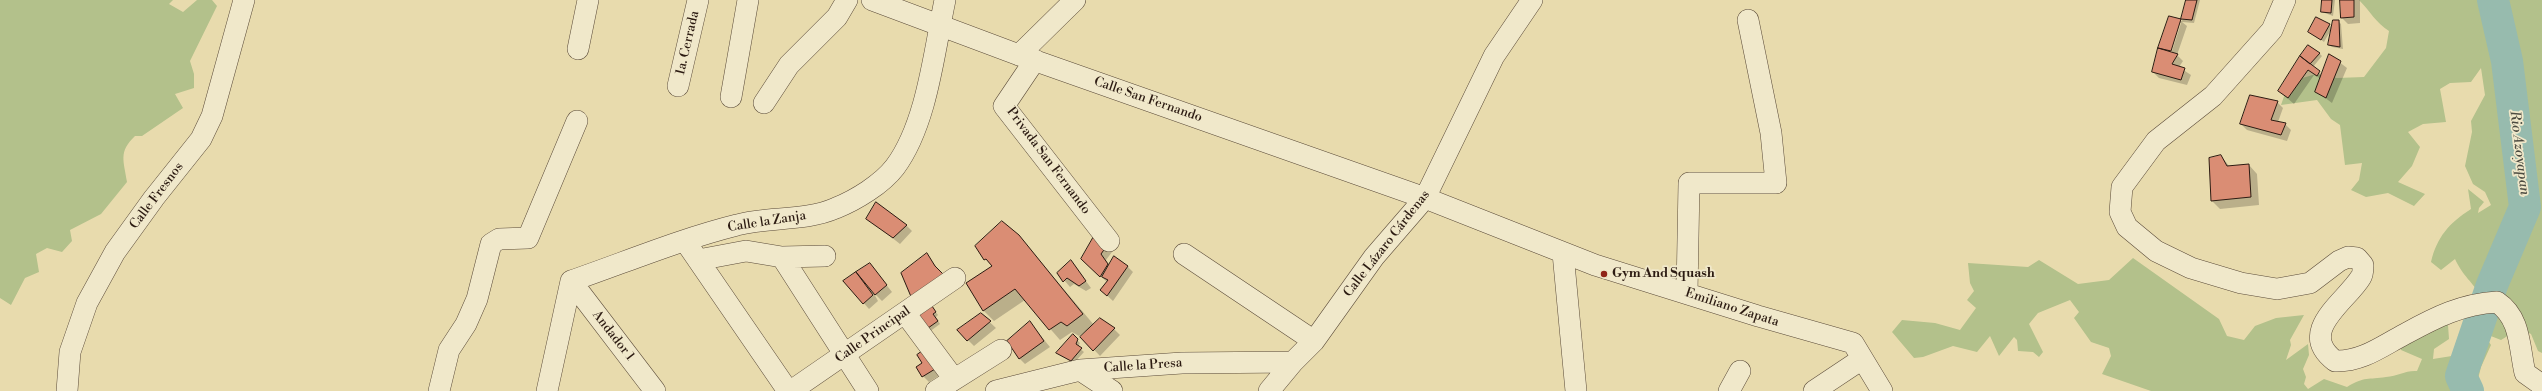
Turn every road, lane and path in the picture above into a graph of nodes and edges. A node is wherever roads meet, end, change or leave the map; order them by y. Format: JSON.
{"nodes":[{"id":1,"x":244,"y":0,"type":"edge"},
{"id":2,"x":588,"y":0,"type":"edge"},
{"id":3,"x":698,"y":0,"type":"edge"},
{"id":4,"x":748,"y":0,"type":"edge"},
{"id":5,"x":847,"y":0,"type":"edge"},
{"id":6,"x":872,"y":0,"type":"edge"},
{"id":7,"x":945,"y":0,"type":"edge"},
{"id":8,"x":1075,"y":0,"type":"edge"},
{"id":9,"x":1532,"y":0,"type":"edge"},
{"id":10,"x":2285,"y":0,"type":"edge"},
{"id":11,"x":1748,"y":20,"type":"dead end"},
{"id":12,"x":940,"y":24,"type":"junction"},
{"id":13,"x":578,"y":49,"type":"dead end"},
{"id":14,"x":1027,"y":57,"type":"junction"},
{"id":15,"x":678,"y":86,"type":"dead end"},
{"id":16,"x":731,"y":97,"type":"dead end"},
{"id":17,"x":764,"y":103,"type":"dead end"},
{"id":18,"x":577,"y":121,"type":"dead end"},
{"id":19,"x":1426,"y":198,"type":"junction"},
{"id":20,"x":685,"y":241,"type":"junction"},
{"id":21,"x":1109,"y":241,"type":"dead end"},
{"id":22,"x":1563,"y":253,"type":"junction"},
{"id":23,"x":1184,"y":254,"type":"dead end"},
{"id":24,"x":782,"y":256,"type":"junction"},
{"id":25,"x":825,"y":256,"type":"dead end"},
{"id":26,"x":698,"y":260,"type":"junction"},
{"id":27,"x":955,"y":278,"type":"dead end"},
{"id":28,"x":571,"y":281,"type":"junction"},
{"id":29,"x":1688,"y":293,"type":"junction"},
{"id":30,"x":905,"y":313,"type":"junction"},
{"id":31,"x":1314,"y":341,"type":"junction"},
{"id":32,"x":1001,"y":350,"type":"dead end"},
{"id":33,"x":844,"y":355,"type":"junction"},
{"id":34,"x":1862,"y":359,"type":"junction"},
{"id":35,"x":1293,"y":362,"type":"junction"},
{"id":36,"x":1080,"y":370,"type":"junction"},
{"id":37,"x":1740,"y":371,"type":"dead end"},
{"id":38,"x":954,"y":379,"type":"junction"},
{"id":39,"x":2542,"y":385,"type":"edge"},
{"id":40,"x":67,"y":391,"type":"edge"},
{"id":41,"x":439,"y":391,"type":"edge"},
{"id":42,"x":547,"y":391,"type":"edge"},
{"id":43,"x":655,"y":391,"type":"edge"},
{"id":44,"x":788,"y":391,"type":"edge"},
{"id":45,"x":791,"y":391,"type":"edge"},
{"id":46,"x":868,"y":391,"type":"edge"},
{"id":47,"x":936,"y":391,"type":"edge"},
{"id":48,"x":996,"y":391,"type":"edge"},
{"id":49,"x":1112,"y":391,"type":"edge"},
{"id":50,"x":1269,"y":391,"type":"edge"},
{"id":51,"x":1576,"y":391,"type":"edge"},
{"id":52,"x":1729,"y":391,"type":"edge"},
{"id":53,"x":1814,"y":391,"type":"edge"},
{"id":54,"x":1882,"y":391,"type":"edge"}],
"edges":[{"from":1,"to":40,"type":"street","name":"Calle Fresnos"},
{"from":2,"to":13,"type":"street"},
{"from":3,"to":15,"type":"street","name":"1a. Cerrada"},
{"from":4,"to":16,"type":"street"},
{"from":5,"to":17,"type":"street"},
{"from":6,"to":12,"type":"street","name":"Calle San Fernando"},
{"from":7,"to":12,"type":"street","name":"Calle la Zanja"},
{"from":8,"to":14,"type":"street"},
{"from":9,"to":19,"type":"street","name":"Calle Lázaro Cárdenas"},
{"from":10,"to":39,"type":"street"},
{"from":11,"to":29,"type":"street"},
{"from":12,"to":14,"type":"street","name":"Calle San Fernando"},
{"from":12,"to":20,"type":"street","name":"Calle la Zanja"},
{"from":14,"to":19,"type":"street","name":"Calle San Fernando"},
{"from":14,"to":21,"type":"street","name":"Privada San Fernando"},
{"from":18,"to":41,"type":"street"},
{"from":19,"to":22,"type":"street","name":"Emiliano Zapata"},
{"from":19,"to":31,"type":"street","name":"Calle Lázaro Cárdenas"},
{"from":20,"to":26,"type":"street"},
{"from":20,"to":28,"type":"street","name":"Calle la Zanja"},
{"from":22,"to":29,"type":"street","name":"Emiliano Zapata"},
{"from":22,"to":51,"type":"street"},
{"from":23,"to":31,"type":"street"},
{"from":24,"to":25,"type":"street"},
{"from":24,"to":26,"type":"street"},
{"from":24,"to":33,"type":"street"},
{"from":26,"to":44,"type":"street"},
{"from":27,"to":30,"type":"street","name":"Calle Principal"},
{"from":28,"to":42,"type":"street"},
{"from":28,"to":43,"type":"street","name":"Andador 1"},
{"from":29,"to":34,"type":"street","name":"Emiliano Zapata"},
{"from":30,"to":33,"type":"street","name":"Calle Principal"},
{"from":30,"to":38,"type":"street"},
{"from":31,"to":35,"type":"street","name":"Calle Lázaro Cárdenas"},
{"from":32,"to":38,"type":"street"},
{"from":33,"to":45,"type":"street","name":"Calle Principal"},
{"from":33,"to":46,"type":"street"},
{"from":34,"to":53,"type":"street"},
{"from":34,"to":54,"type":"street","name":"Emiliano Zapata"},
{"from":35,"to":36,"type":"street","name":"Calle la Presa"},
{"from":35,"to":50,"type":"street","name":"Calle Lázaro Cárdenas"},
{"from":36,"to":48,"type":"street","name":"Calle la Presa"},
{"from":36,"to":49,"type":"street"},
{"from":37,"to":52,"type":"street"},
{"from":38,"to":47,"type":"street"}]}
